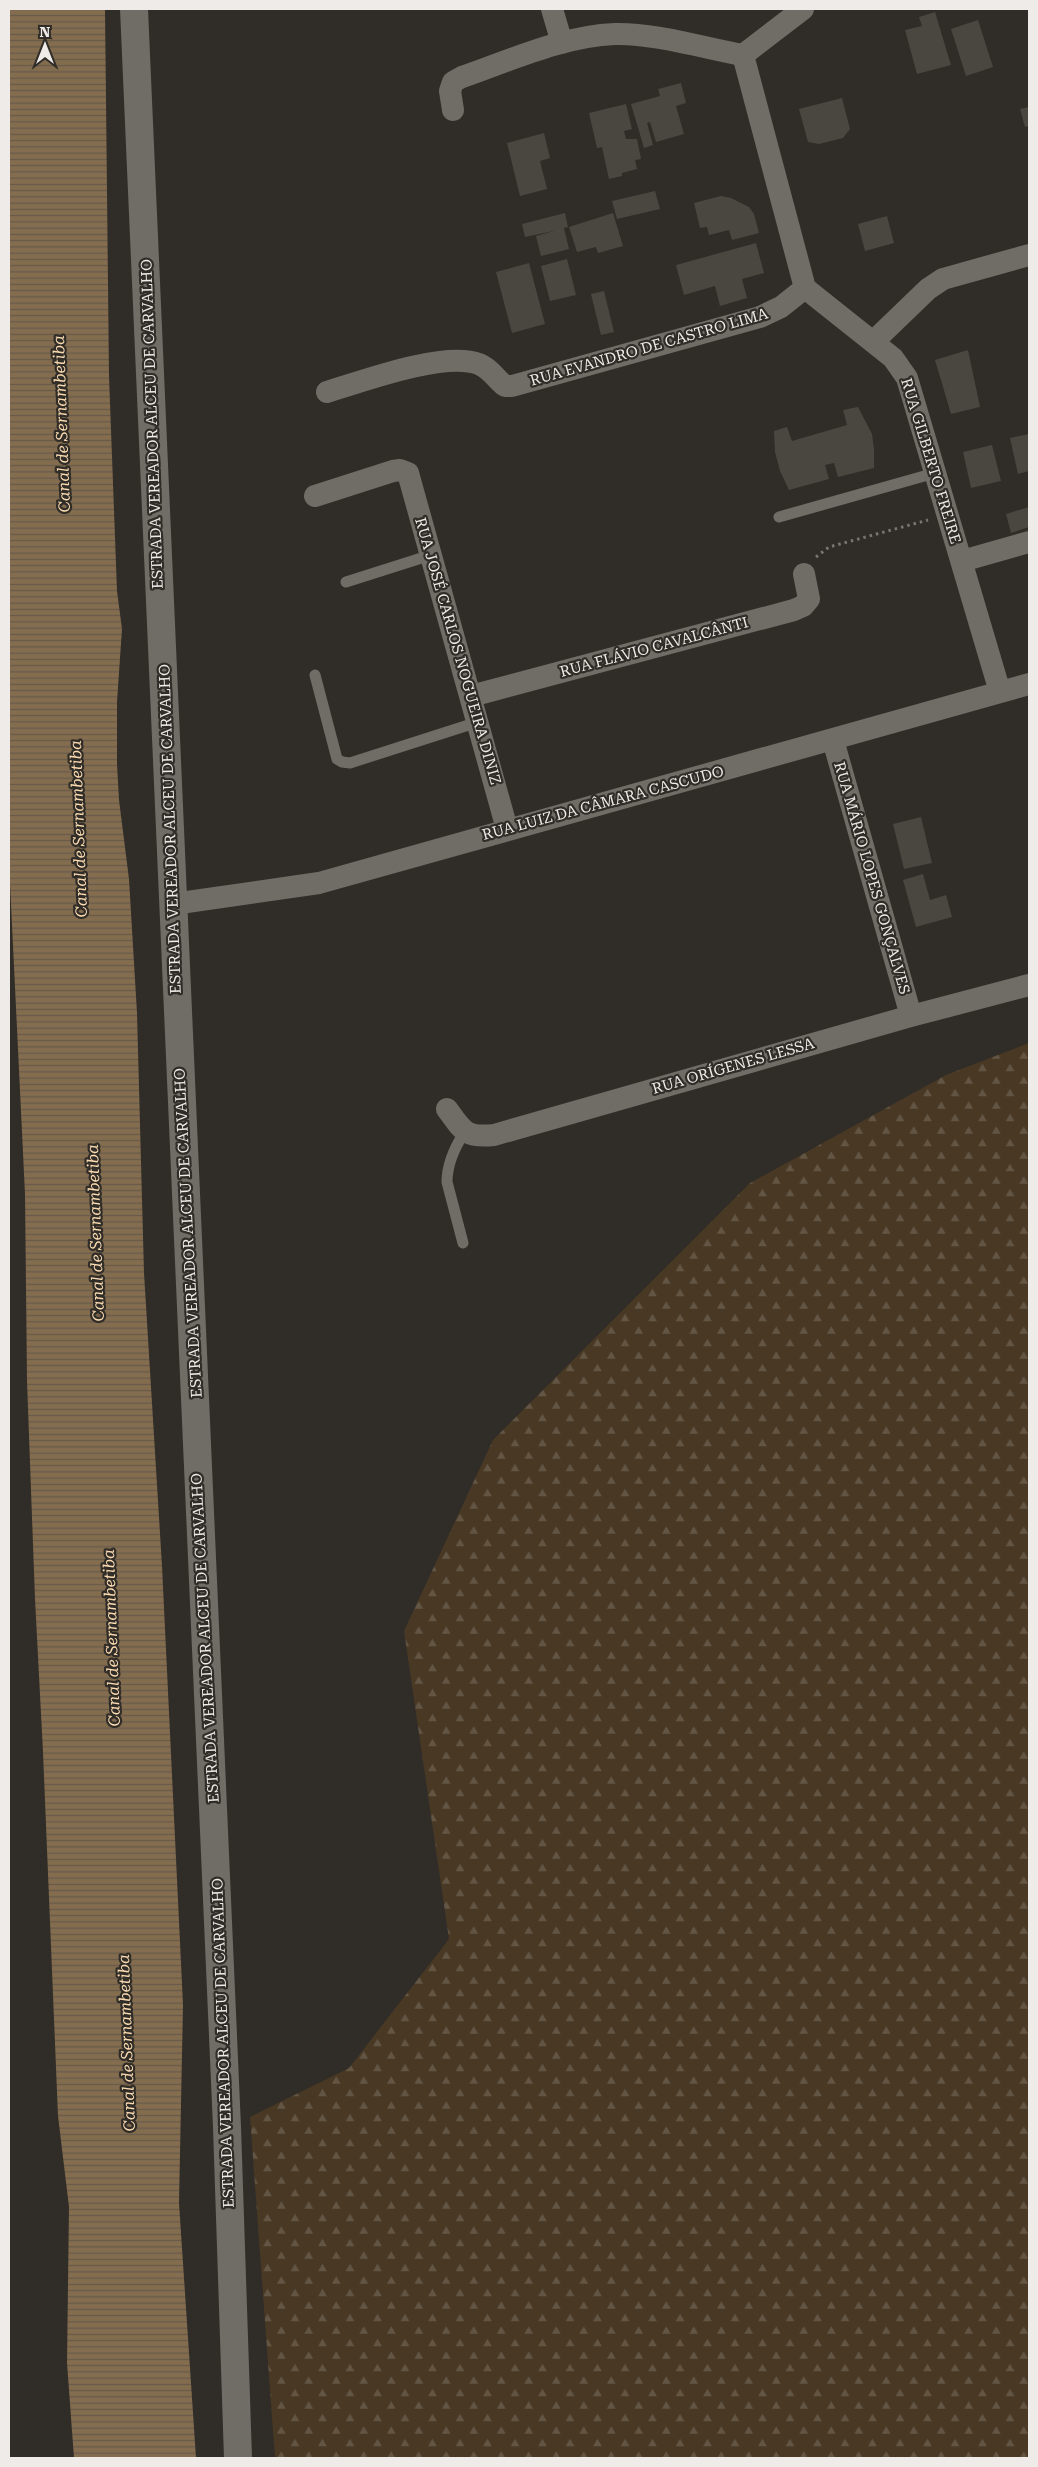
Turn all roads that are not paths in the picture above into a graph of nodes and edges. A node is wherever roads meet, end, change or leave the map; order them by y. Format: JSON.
{"nodes":[{"id":1,"x":134,"y":9,"type":"edge"},
{"id":2,"x":552,"y":9,"type":"edge"},
{"id":3,"x":803,"y":9,"type":"edge"},
{"id":4,"x":562,"y":43,"type":"junction"},
{"id":5,"x":743,"y":55,"type":"junction"},
{"id":6,"x":453,"y":110,"type":"dead end"},
{"id":7,"x":1029,"y":256,"type":"edge"},
{"id":8,"x":805,"y":288,"type":"junction"},
{"id":9,"x":874,"y":341,"type":"junction"},
{"id":10,"x":327,"y":392,"type":"dead end"},
{"id":11,"x":935,"y":473,"type":"junction"},
{"id":12,"x":315,"y":496,"type":"dead end"},
{"id":13,"x":779,"y":516,"type":"dead end"},
{"id":14,"x":1029,"y":542,"type":"edge"},
{"id":15,"x":431,"y":555,"type":"junction"},
{"id":16,"x":962,"y":561,"type":"junction"},
{"id":17,"x":804,"y":574,"type":"road end"},
{"id":18,"x":346,"y":582,"type":"dead end"},
{"id":19,"x":315,"y":674,"type":"dead end"},
{"id":20,"x":1029,"y":684,"type":"edge"},
{"id":21,"x":1000,"y":692,"type":"junction"},
{"id":22,"x":471,"y":696,"type":"junction"},
{"id":23,"x":478,"y":722,"type":"junction"},
{"id":24,"x":833,"y":740,"type":"junction"},
{"id":25,"x":507,"y":829,"type":"junction"},
{"id":26,"x":173,"y":904,"type":"junction"},
{"id":27,"x":1029,"y":985,"type":"edge"},
{"id":28,"x":911,"y":1016,"type":"junction"},
{"id":29,"x":447,"y":1110,"type":"dead end"},
{"id":30,"x":464,"y":1133,"type":"junction"},
{"id":31,"x":463,"y":1243,"type":"dead end"},
{"id":32,"x":238,"y":2458,"type":"edge"}],
"edges":[{"from":1,"to":26,"type":"street","name":"ESTRADA VEREADOR ALCEU DE CARVALHO"},
{"from":2,"to":4,"type":"street"},
{"from":3,"to":5,"type":"street"},
{"from":4,"to":5,"type":"street"},
{"from":4,"to":6,"type":"street"},
{"from":5,"to":8,"type":"street"},
{"from":7,"to":9,"type":"street"},
{"from":8,"to":9,"type":"street","name":"RUA GILBERTO FREIRE"},
{"from":8,"to":10,"type":"street","name":"RUA EVANDRO DE CASTRO LIMA"},
{"from":9,"to":11,"type":"street","name":"RUA GILBERTO FREIRE"},
{"from":11,"to":13,"type":"lane"},
{"from":11,"to":16,"type":"street","name":"RUA GILBERTO FREIRE"},
{"from":12,"to":15,"type":"street","name":"RUA JOSÉ CARLOS NOGUEIRA DINIZ"},
{"from":14,"to":16,"type":"street"},
{"from":15,"to":18,"type":"lane"},
{"from":15,"to":22,"type":"street","name":"RUA JOSÉ CARLOS NOGUEIRA DINIZ"},
{"from":16,"to":21,"type":"street","name":"RUA GILBERTO FREIRE"},
{"from":17,"to":22,"type":"street","name":"RUA FLÁVIO CAVALCÂNTI"},
{"from":19,"to":23,"type":"lane"},
{"from":20,"to":21,"type":"street","name":"RUA LUIZ DA CÂMARA CASCUDO"},
{"from":21,"to":24,"type":"street","name":"RUA LUIZ DA CÂMARA CASCUDO"},
{"from":22,"to":23,"type":"street","name":"RUA JOSÉ CARLOS NOGUEIRA DINIZ"},
{"from":23,"to":25,"type":"street","name":"RUA JOSÉ CARLOS NOGUEIRA DINIZ"},
{"from":24,"to":25,"type":"street","name":"RUA LUIZ DA CÂMARA CASCUDO"},
{"from":24,"to":28,"type":"street","name":"RUA MÁRIO LOPES GONÇALVES"},
{"from":25,"to":26,"type":"street","name":"RUA LUIZ DA CÂMARA CASCUDO"},
{"from":26,"to":32,"type":"street","name":"ESTRADA VEREADOR ALCEU DE CARVALHO"},
{"from":27,"to":28,"type":"street","name":"RUA ORÍGENES LESSA"},
{"from":28,"to":30,"type":"street","name":"RUA ORÍGENES LESSA"},
{"from":29,"to":30,"type":"street"},
{"from":30,"to":31,"type":"lane"}]}
